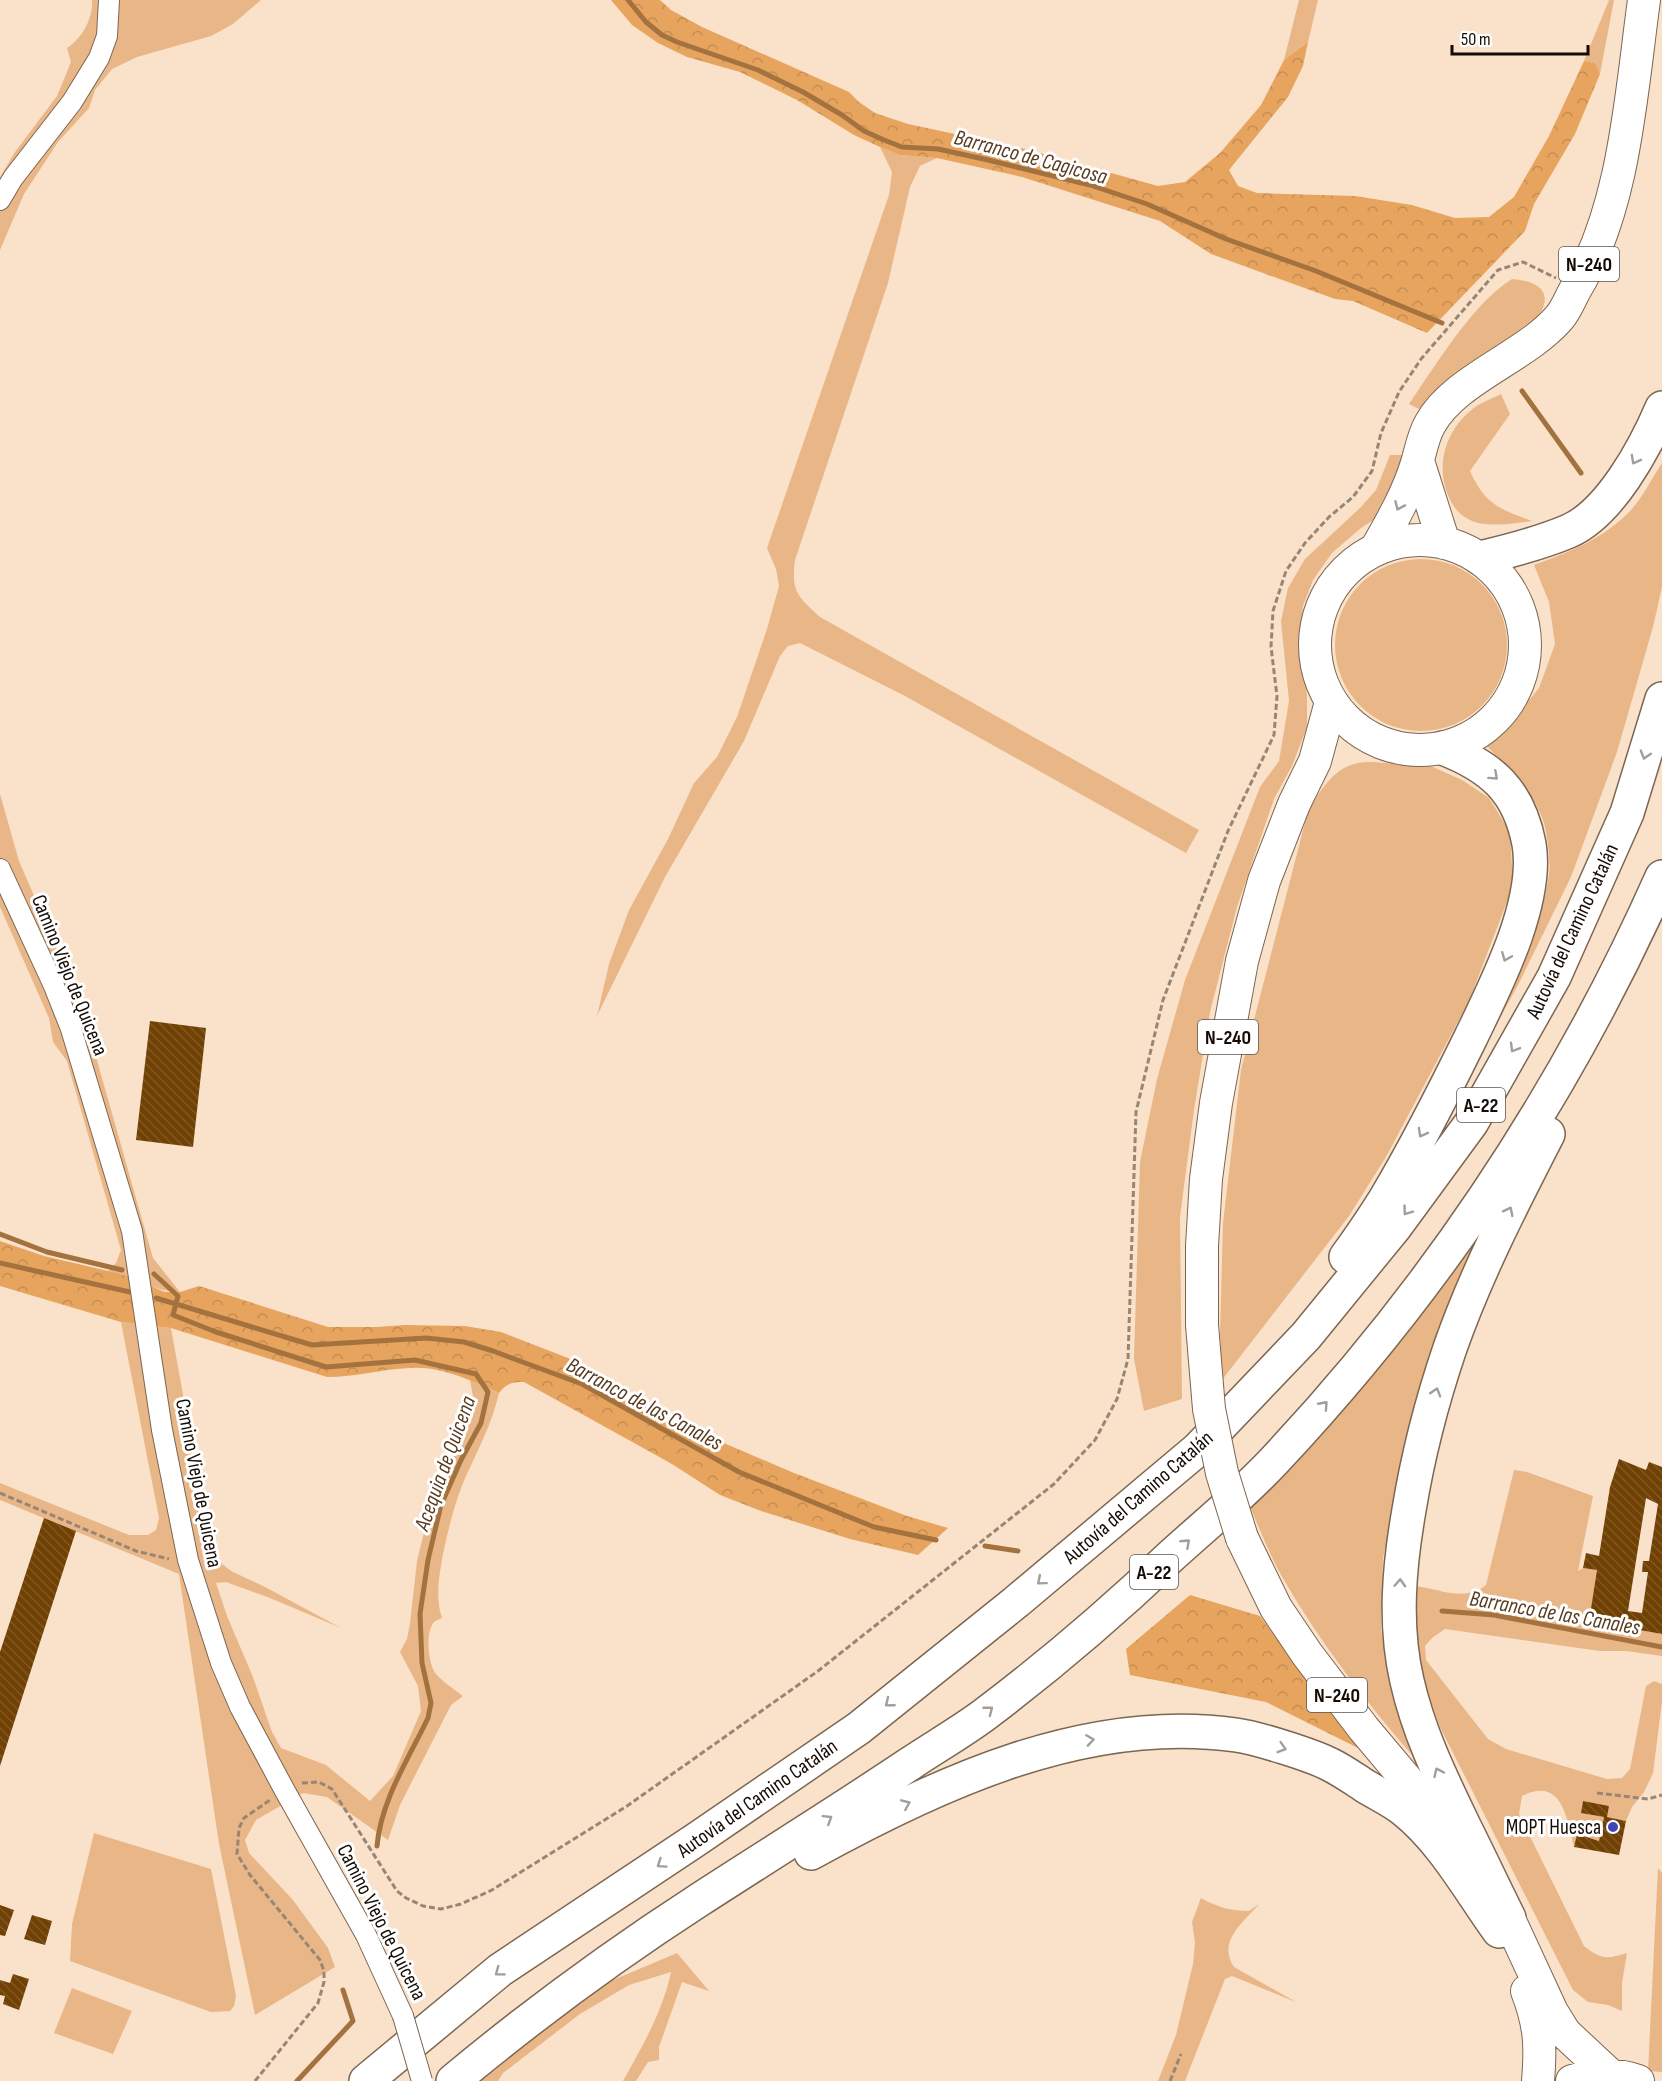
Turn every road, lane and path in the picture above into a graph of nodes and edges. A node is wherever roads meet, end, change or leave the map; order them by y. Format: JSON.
{"nodes":[{"id":1,"x":109,"y":0,"type":"edge"},
{"id":2,"x":1644,"y":0,"type":"edge"},
{"id":3,"x":0,"y":200,"type":"edge"},
{"id":4,"x":1574,"y":292,"type":"junction"},
{"id":5,"x":1662,"y":408,"type":"edge"},
{"id":6,"x":1418,"y":462,"type":"junction"},
{"id":7,"x":1444,"y":543,"type":"junction"},
{"id":8,"x":1376,"y":549,"type":"junction"},
{"id":9,"x":1480,"y":558,"type":"junction"},
{"id":10,"x":1662,"y":699,"type":"edge"},
{"id":11,"x":1331,"y":702,"type":"junction"},
{"id":12,"x":1366,"y":736,"type":"junction"},
{"id":13,"x":1443,"y":748,"type":"junction"},
{"id":14,"x":1315,"y":761,"type":"junction"},
{"id":15,"x":0,"y":869,"type":"edge"},
{"id":16,"x":1662,"y":879,"type":"edge"},
{"id":17,"x":1198,"y":1449,"type":"junction"},
{"id":18,"x":0,"y":1493,"type":"edge"},
{"id":19,"x":188,"y":1560,"type":"junction"},
{"id":20,"x":285,"y":1791,"type":"junction"},
{"id":21,"x":1597,"y":1793,"type":"dead end"},
{"id":22,"x":1662,"y":1795,"type":"edge"},
{"id":23,"x":1504,"y":1925,"type":"junction"},
{"id":24,"x":1553,"y":2039,"type":"junction"},
{"id":25,"x":1181,"y":2055,"type":"dead end"},
{"id":26,"x":1624,"y":2078,"type":"edge"},
{"id":27,"x":255,"y":2081,"type":"edge"},
{"id":28,"x":366,"y":2081,"type":"edge"},
{"id":29,"x":422,"y":2081,"type":"edge"},
{"id":30,"x":453,"y":2081,"type":"edge"},
{"id":31,"x":467,"y":2081,"type":"edge"},
{"id":32,"x":1170,"y":2081,"type":"edge"},
{"id":33,"x":1538,"y":2081,"type":"edge"},
{"id":34,"x":1572,"y":2081,"type":"edge"}],
"edges":[{"from":1,"to":3,"type":"street"},
{"from":2,"to":4,"type":"highway","number":"N-240"},
{"from":4,"to":6,"type":"highway","number":"N-240"},
{"from":4,"to":20,"type":"path"},
{"from":5,"to":9,"type":"highway","one_way":true},
{"from":6,"to":7,"type":"highway"},
{"from":6,"to":8,"type":"highway","number":"N-240","one_way":true},
{"from":7,"to":8,"type":"highway","number":"N-240"},
{"from":7,"to":9,"type":"highway","number":"N-240"},
{"from":8,"to":11,"type":"highway","number":"N-240"},
{"from":9,"to":13,"type":"highway","number":"N-240"},
{"from":10,"to":17,"type":"highway","name":"Autovía del Camino Catalán","number":"A-22","one_way":true},
{"from":11,"to":12,"type":"highway","number":"N-240"},
{"from":11,"to":14,"type":"highway","number":"N-240"},
{"from":12,"to":13,"type":"highway","number":"N-240"},
{"from":12,"to":14,"type":"highway"},
{"from":13,"to":17,"type":"highway","one_way":true},
{"from":14,"to":23,"type":"highway","number":"N-240","bridge":true},
{"from":15,"to":19,"type":"street","name":"Camino Viejo de Quicena"},
{"from":23,"to":16,"type":"highway","one_way":true},
{"from":30,"to":16,"type":"highway","number":"A-22","one_way":true},
{"from":17,"to":28,"type":"highway","name":"Autovía del Camino Catalán","number":"A-22","one_way":true},
{"from":18,"to":19,"type":"path"},
{"from":19,"to":20,"type":"street","name":"Camino Viejo de Quicena"},
{"from":20,"to":27,"type":"path"},
{"from":20,"to":29,"type":"street","name":"Camino Viejo de Quicena","bridge":true},
{"from":21,"to":22,"type":"path"},
{"from":23,"to":24,"type":"highway","number":"N-240"},
{"from":31,"to":23,"type":"highway","one_way":true},
{"from":24,"to":26,"type":"highway"},
{"from":24,"to":33,"type":"highway"},
{"from":25,"to":32,"type":"path"},
{"from":26,"to":34,"type":"highway"}]}
